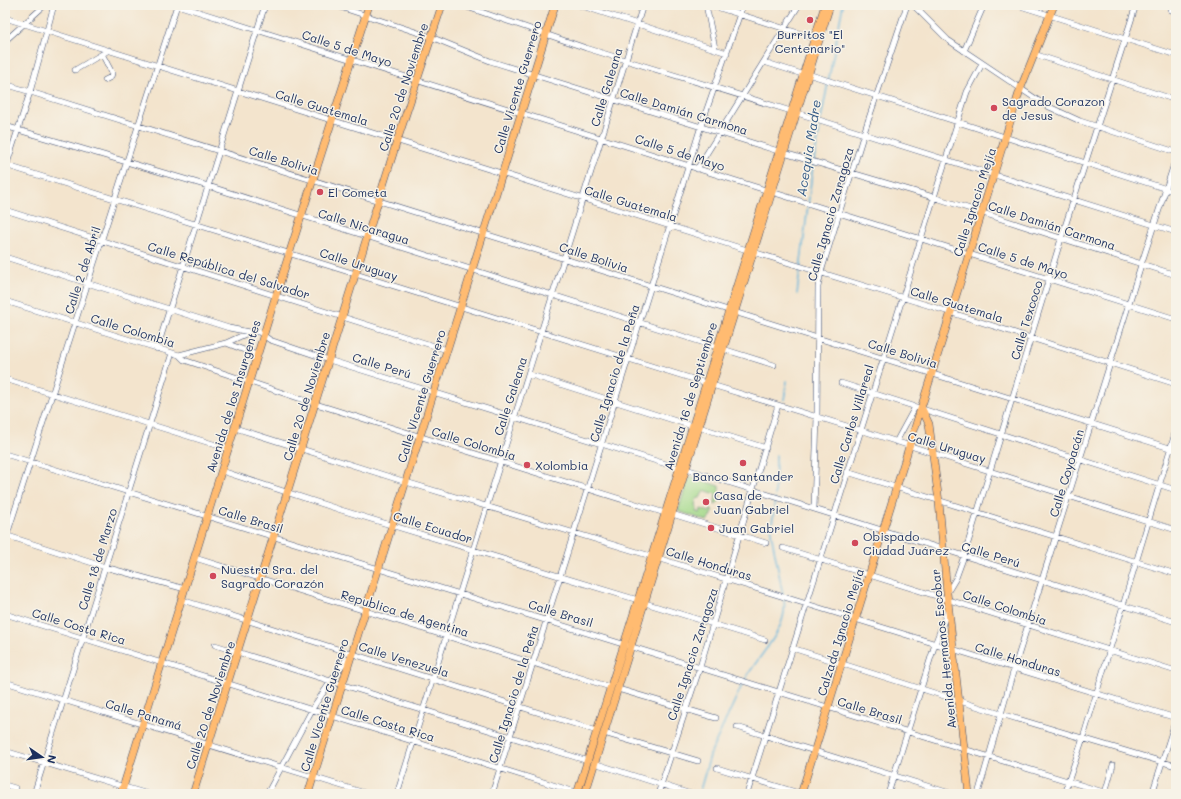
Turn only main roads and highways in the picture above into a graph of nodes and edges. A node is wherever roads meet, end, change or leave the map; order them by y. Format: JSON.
{"nodes":[{"id":1,"x":369,"y":5,"type":"edge"},
{"id":2,"x":442,"y":5,"type":"edge"},
{"id":3,"x":555,"y":5,"type":"edge"},
{"id":4,"x":825,"y":5,"type":"edge"},
{"id":5,"x":830,"y":5,"type":"edge"},
{"id":6,"x":1054,"y":5,"type":"edge"},
{"id":7,"x":805,"y":74,"type":"junction"},
{"id":8,"x":918,"y":408,"type":"junction"},
{"id":9,"x":641,"y":602,"type":"junction"},
{"id":10,"x":614,"y":688,"type":"junction"},
{"id":11,"x":121,"y":794,"type":"edge"},
{"id":12,"x":193,"y":794,"type":"edge"},
{"id":13,"x":308,"y":794,"type":"edge"},
{"id":14,"x":580,"y":794,"type":"edge"},
{"id":15,"x":802,"y":794,"type":"edge"},
{"id":16,"x":969,"y":794,"type":"edge"}],
"edges":[{"from":1,"to":11,"type":"main road","name":"Avenida de los Insurgentes"},
{"from":2,"to":12,"type":"main road","name":"Calle 20 de Noviembre"},
{"from":3,"to":13,"type":"main road","name":"Calle Vicente Guerrero"},
{"from":4,"to":7,"type":"main road","name":"Avenida 16 de Septiembre"},
{"from":5,"to":7,"type":"main road","name":"Avenida 16 de Septiembre"},
{"from":6,"to":8,"type":"main road","name":"Calle Ignacio Mejía"},
{"from":7,"to":9,"type":"main road","name":"Avenida 16 de Septiembre"},
{"from":8,"to":15,"type":"main road","name":"Calzada Ignacio Mejía"},
{"from":8,"to":16,"type":"main road","name":"Avenida Hermanos Escobar"},
{"from":9,"to":10,"type":"main road","name":"Avenida 16 de Septiembre"},
{"from":9,"to":10,"type":"main road","name":"Avenida 16 de Septiembre"},
{"from":10,"to":14,"type":"main road","name":"Avenida 16 de Septiembre"}]}
